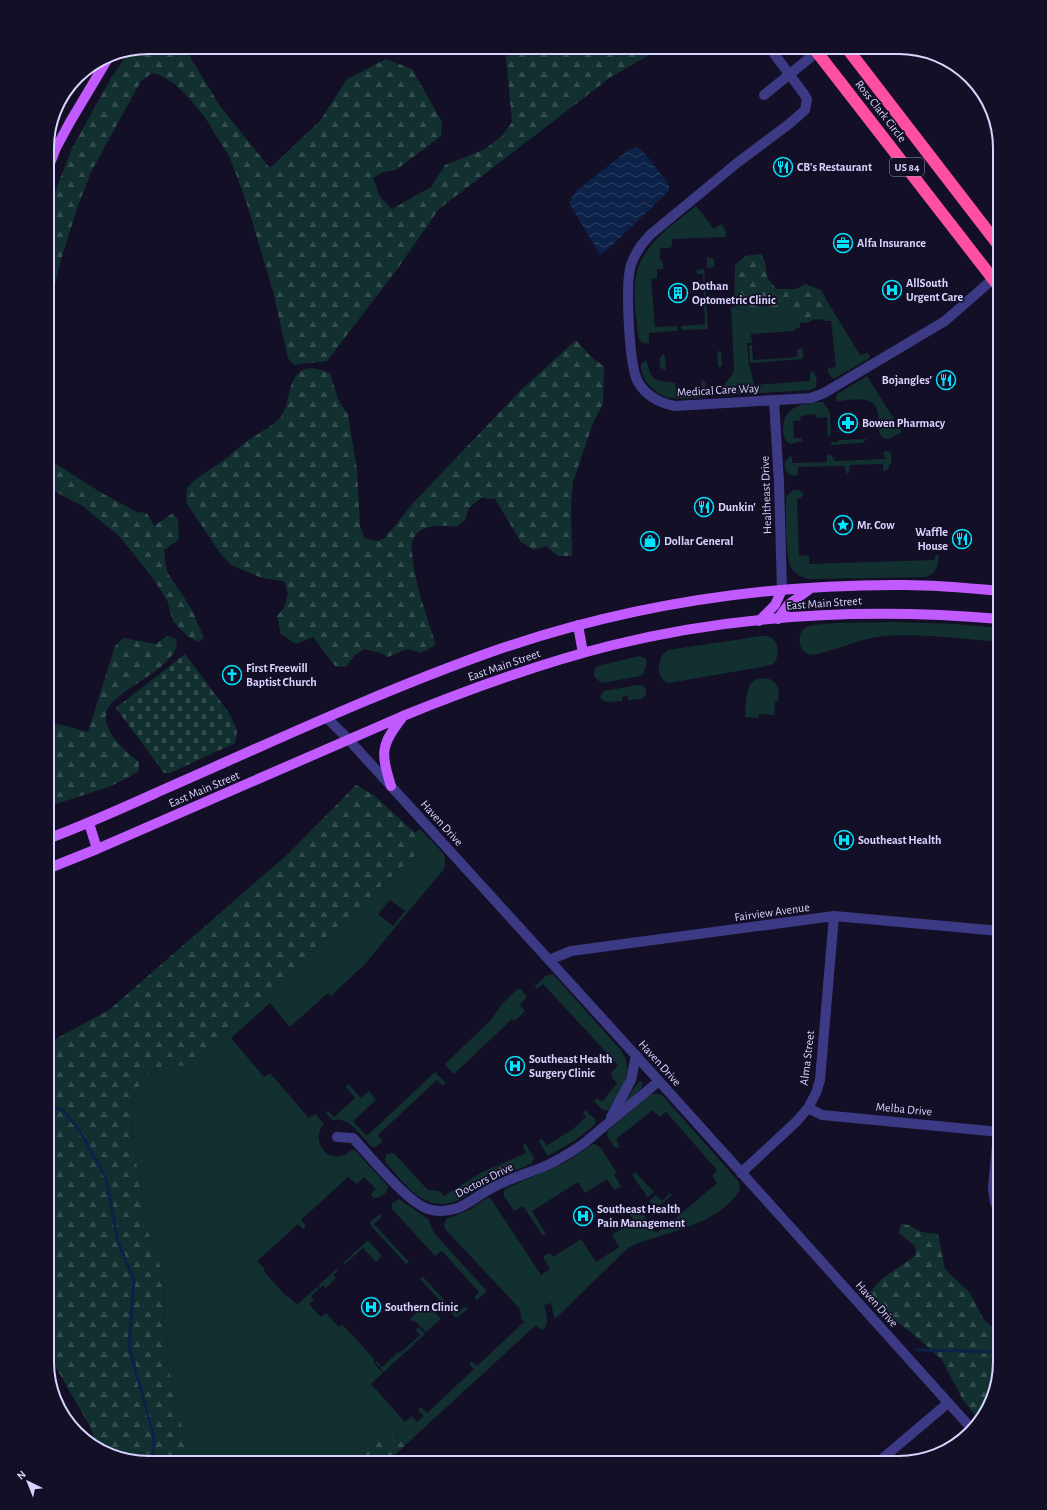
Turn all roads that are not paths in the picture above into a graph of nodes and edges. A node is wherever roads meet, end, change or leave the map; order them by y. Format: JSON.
{"nodes":[{"id":1,"x":774,"y":54,"type":"edge"},
{"id":2,"x":813,"y":54,"type":"edge"},
{"id":3,"x":823,"y":54,"type":"edge"},
{"id":4,"x":851,"y":54,"type":"edge"},
{"id":5,"x":103,"y":66,"type":"edge"},
{"id":6,"x":790,"y":74,"type":"junction"},
{"id":7,"x":764,"y":95,"type":"dead end"},
{"id":8,"x":54,"y":153,"type":"edge"},
{"id":9,"x":993,"y":238,"type":"edge"},
{"id":10,"x":993,"y":274,"type":"edge"},
{"id":11,"x":993,"y":284,"type":"edge"},
{"id":12,"x":774,"y":400,"type":"junction"},
{"id":13,"x":811,"y":588,"type":"junction"},
{"id":14,"x":782,"y":590,"type":"junction"},
{"id":15,"x":993,"y":591,"type":"edge"},
{"id":16,"x":993,"y":617,"type":"edge"},
{"id":17,"x":778,"y":619,"type":"junction"},
{"id":18,"x":759,"y":621,"type":"junction"},
{"id":19,"x":578,"y":625,"type":"junction"},
{"id":20,"x":583,"y":653,"type":"junction"},
{"id":21,"x":403,"y":716,"type":"junction"},
{"id":22,"x":327,"y":718,"type":"junction"},
{"id":23,"x":349,"y":740,"type":"junction"},
{"id":24,"x":391,"y":786,"type":"junction"},
{"id":25,"x":89,"y":823,"type":"junction"},
{"id":26,"x":54,"y":836,"type":"edge"},
{"id":27,"x":97,"y":849,"type":"junction"},
{"id":28,"x":54,"y":865,"type":"edge"},
{"id":29,"x":834,"y":916,"type":"junction"},
{"id":30,"x":993,"y":930,"type":"edge"},
{"id":31,"x":549,"y":960,"type":"junction"},
{"id":32,"x":636,"y":1055,"type":"junction"},
{"id":33,"x":659,"y":1081,"type":"junction"},
{"id":34,"x":808,"y":1108,"type":"junction"},
{"id":35,"x":608,"y":1122,"type":"junction"},
{"id":36,"x":993,"y":1131,"type":"edge"},
{"id":37,"x":337,"y":1137,"type":"dead end"},
{"id":38,"x":741,"y":1173,"type":"junction"},
{"id":39,"x":948,"y":1403,"type":"junction"},
{"id":40,"x":968,"y":1425,"type":"edge"},
{"id":41,"x":885,"y":1456,"type":"edge"}],
"edges":[{"from":1,"to":6,"type":"street","name":"Medical Care Way"},
{"from":2,"to":6,"type":"street"},
{"from":3,"to":10,"type":"highway","name":"Ross Clark Circle","number":"US 84"},
{"from":4,"to":9,"type":"highway","name":"Ross Clark Circle","number":"US 84"},
{"from":5,"to":8,"type":"main road"},
{"from":6,"to":7,"type":"street"},
{"from":6,"to":12,"type":"street","name":"Medical Care Way"},
{"from":11,"to":12,"type":"street","name":"Medical Care Way"},
{"from":12,"to":14,"type":"street","name":"Healtheast Drive"},
{"from":13,"to":14,"type":"main road","name":"East Main Street"},
{"from":13,"to":15,"type":"main road","name":"East Main Street"},
{"from":13,"to":17,"type":"main road"},
{"from":14,"to":18,"type":"main road"},
{"from":14,"to":19,"type":"main road","name":"East Main Street"},
{"from":16,"to":17,"type":"main road","name":"East Main Street"},
{"from":17,"to":18,"type":"main road","name":"East Main Street"},
{"from":18,"to":20,"type":"main road","name":"East Main Street"},
{"from":19,"to":20,"type":"main road"},
{"from":19,"to":22,"type":"main road","name":"East Main Street"},
{"from":20,"to":21,"type":"main road","name":"East Main Street"},
{"from":21,"to":23,"type":"main road","name":"East Main Street"},
{"from":21,"to":24,"type":"main road"},
{"from":22,"to":23,"type":"street","name":"Haven Drive"},
{"from":22,"to":25,"type":"main road","name":"East Main Street"},
{"from":23,"to":24,"type":"street","name":"Haven Drive"},
{"from":23,"to":27,"type":"main road","name":"East Main Street"},
{"from":24,"to":31,"type":"street","name":"Haven Drive"},
{"from":25,"to":26,"type":"main road","name":"East Main Street"},
{"from":25,"to":27,"type":"main road"},
{"from":27,"to":28,"type":"main road","name":"East Main Street"},
{"from":29,"to":30,"type":"street","name":"Fairview Avenue"},
{"from":29,"to":31,"type":"street","name":"Fairview Avenue"},
{"from":29,"to":34,"type":"street","name":"Alma Street"},
{"from":31,"to":32,"type":"street","name":"Haven Drive"},
{"from":32,"to":33,"type":"street","name":"Haven Drive"},
{"from":32,"to":35,"type":"street","name":"Doctors Drive"},
{"from":33,"to":35,"type":"street","name":"Doctors Drive"},
{"from":33,"to":38,"type":"street","name":"Haven Drive"},
{"from":34,"to":36,"type":"street","name":"Melba Drive"},
{"from":34,"to":38,"type":"street","name":"Alma Street"},
{"from":35,"to":37,"type":"street","name":"Doctors Drive"},
{"from":38,"to":39,"type":"street","name":"Haven Drive"},
{"from":39,"to":40,"type":"street","name":"Haven Drive"},
{"from":39,"to":41,"type":"street"}]}
